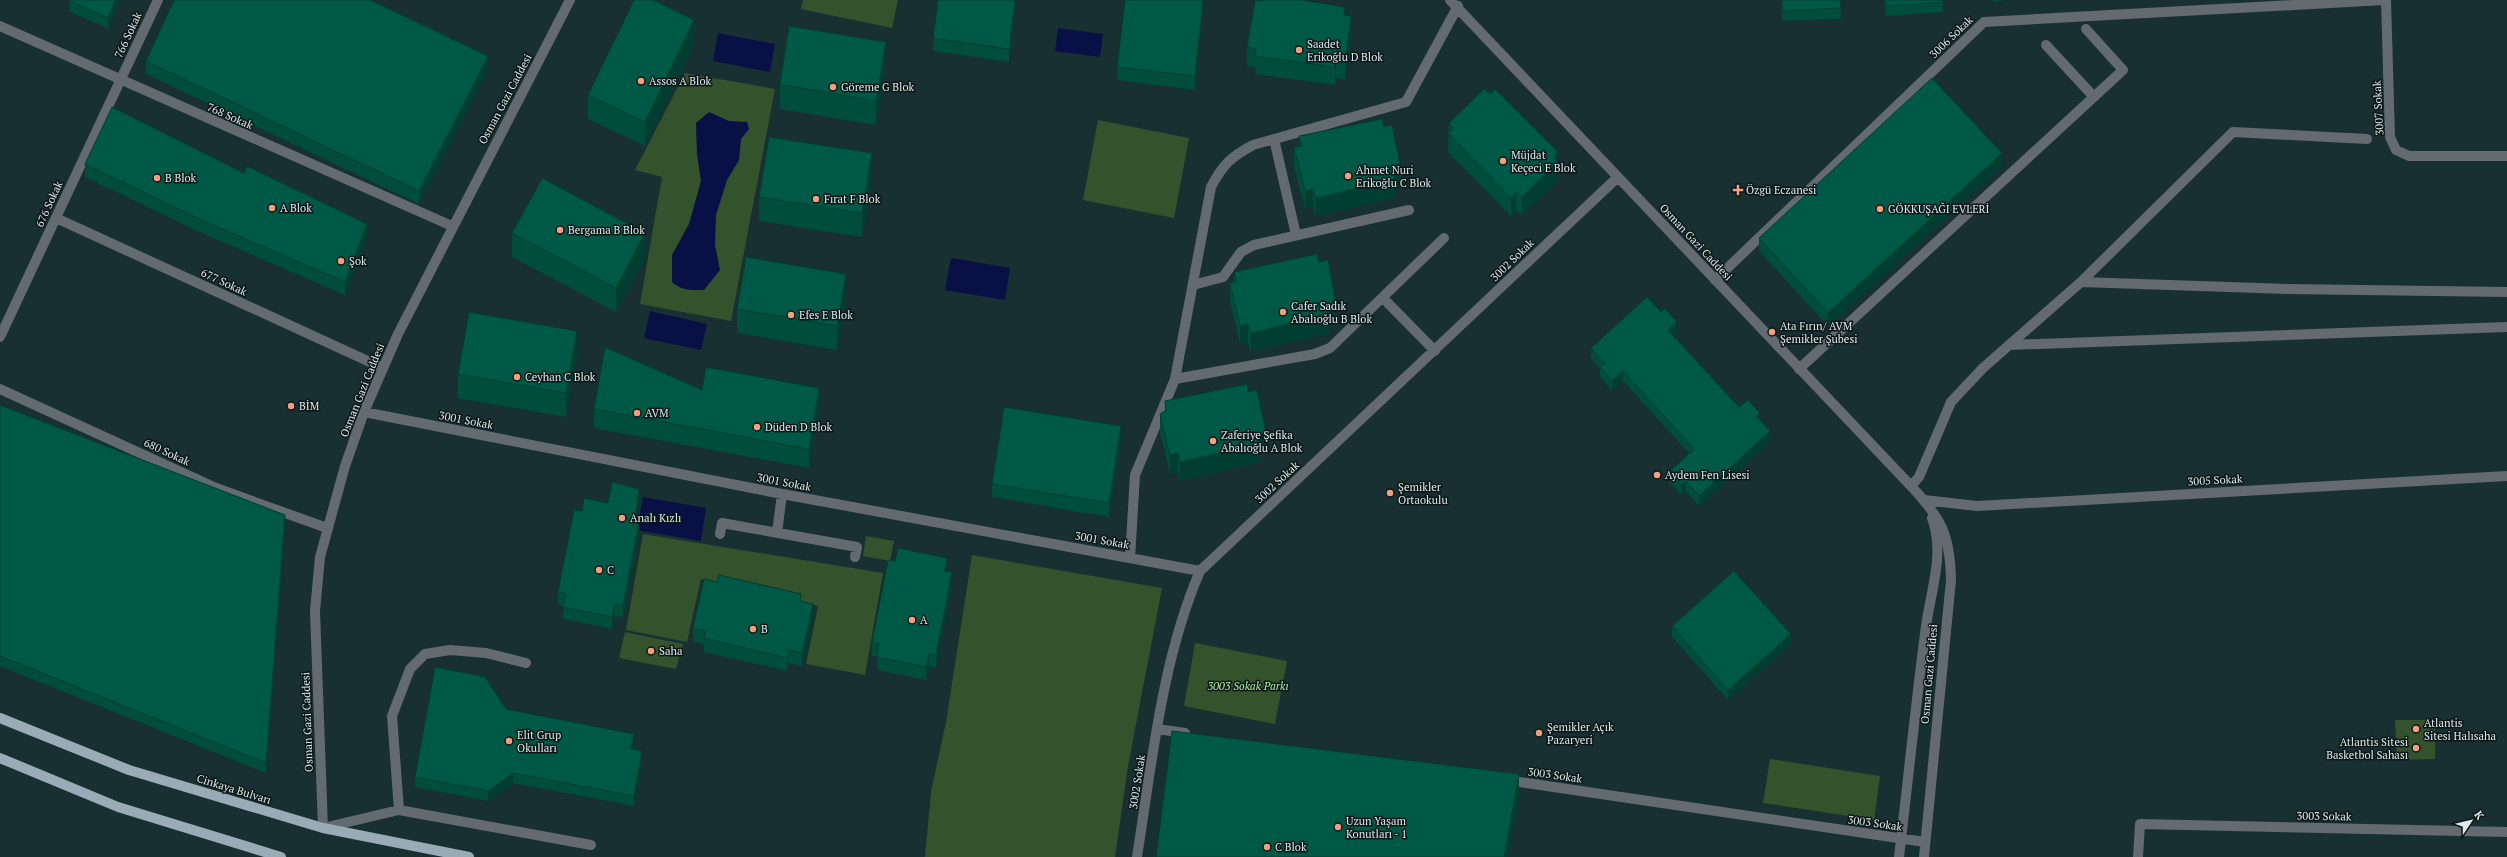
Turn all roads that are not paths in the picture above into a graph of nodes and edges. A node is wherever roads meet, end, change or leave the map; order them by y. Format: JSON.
{"nodes":[{"id":1,"x":158,"y":0,"type":"edge"},
{"id":2,"x":570,"y":0,"type":"edge"},
{"id":3,"x":2385,"y":0,"type":"edge"},
{"id":4,"x":1454,"y":3,"type":"edge"},
{"id":5,"x":0,"y":26,"type":"edge"},
{"id":6,"x":2086,"y":29,"type":"dead end"},
{"id":7,"x":2046,"y":45,"type":"dead end"},
{"id":8,"x":120,"y":81,"type":"junction"},
{"id":9,"x":2094,"y":97,"type":"junction"},
{"id":10,"x":1274,"y":139,"type":"junction"},
{"id":11,"x":2367,"y":139,"type":"dead end"},
{"id":12,"x":2507,"y":156,"type":"edge"},
{"id":13,"x":1618,"y":177,"type":"junction"},
{"id":14,"x":1409,"y":210,"type":"dead end"},
{"id":15,"x":56,"y":218,"type":"junction"},
{"id":16,"x":452,"y":226,"type":"junction"},
{"id":17,"x":1296,"y":235,"type":"junction"},
{"id":18,"x":1444,"y":238,"type":"dead end"},
{"id":19,"x":1715,"y":280,"type":"junction"},
{"id":20,"x":2081,"y":282,"type":"junction"},
{"id":21,"x":1193,"y":285,"type":"junction"},
{"id":22,"x":2507,"y":292,"type":"edge"},
{"id":23,"x":1383,"y":298,"type":"junction"},
{"id":24,"x":2507,"y":328,"type":"edge"},
{"id":25,"x":0,"y":337,"type":"edge"},
{"id":26,"x":2009,"y":345,"type":"junction"},
{"id":27,"x":1434,"y":351,"type":"junction"},
{"id":28,"x":383,"y":368,"type":"junction"},
{"id":29,"x":1799,"y":368,"type":"junction"},
{"id":30,"x":1175,"y":379,"type":"junction"},
{"id":31,"x":0,"y":389,"type":"edge"},
{"id":32,"x":364,"y":412,"type":"junction"},
{"id":33,"x":2507,"y":476,"type":"edge"},
{"id":34,"x":1911,"y":486,"type":"junction"},
{"id":35,"x":782,"y":494,"type":"junction"},
{"id":36,"x":1924,"y":500,"type":"junction"},
{"id":37,"x":327,"y":528,"type":"junction"},
{"id":38,"x":777,"y":533,"type":"junction"},
{"id":39,"x":720,"y":534,"type":"dead end"},
{"id":40,"x":855,"y":557,"type":"dead end"},
{"id":41,"x":1130,"y":558,"type":"junction"},
{"id":42,"x":1200,"y":571,"type":"junction"},
{"id":43,"x":526,"y":663,"type":"dead end"},
{"id":44,"x":0,"y":718,"type":"edge"},
{"id":45,"x":1157,"y":729,"type":"junction"},
{"id":46,"x":1197,"y":735,"type":"edge"},
{"id":47,"x":0,"y":758,"type":"edge"},
{"id":48,"x":1497,"y":779,"type":"edge"},
{"id":49,"x":399,"y":810,"type":"junction"},
{"id":50,"x":323,"y":828,"type":"junction"},
{"id":51,"x":2507,"y":832,"type":"edge"},
{"id":52,"x":1901,"y":838,"type":"junction"},
{"id":53,"x":1925,"y":842,"type":"junction"},
{"id":54,"x":591,"y":845,"type":"dead end"},
{"id":55,"x":281,"y":857,"type":"edge"},
{"id":56,"x":469,"y":857,"type":"edge"},
{"id":57,"x":1137,"y":857,"type":"edge"},
{"id":58,"x":1899,"y":857,"type":"edge"},
{"id":59,"x":1924,"y":857,"type":"edge"},
{"id":60,"x":2138,"y":857,"type":"edge"}],
"edges":[{"from":1,"to":8,"type":"street","name":"766 Sokak"},
{"from":2,"to":16,"type":"street","name":"Osman Gazi Caddesi"},
{"from":3,"to":12,"type":"street","name":"3007 Sokak"},
{"from":3,"to":19,"type":"street","name":"3006 Sokak"},
{"from":4,"to":10,"type":"street"},
{"from":4,"to":13,"type":"street","name":"Osman Gazi Caddesi"},
{"from":5,"to":8,"type":"street","name":"768 Sokak"},
{"from":6,"to":9,"type":"street"},
{"from":7,"to":9,"type":"street"},
{"from":8,"to":15,"type":"street","name":"676 Sokak"},
{"from":8,"to":16,"type":"street","name":"768 Sokak"},
{"from":9,"to":29,"type":"street"},
{"from":10,"to":17,"type":"street"},
{"from":10,"to":21,"type":"street"},
{"from":11,"to":20,"type":"street"},
{"from":13,"to":19,"type":"street","name":"Osman Gazi Caddesi"},
{"from":13,"to":27,"type":"street","name":"3002 Sokak"},
{"from":14,"to":17,"type":"street"},
{"from":15,"to":25,"type":"street","name":"676 Sokak"},
{"from":15,"to":28,"type":"street","name":"677 Sokak"},
{"from":16,"to":28,"type":"street","name":"Osman Gazi Caddesi"},
{"from":17,"to":21,"type":"street"},
{"from":18,"to":23,"type":"street"},
{"from":19,"to":29,"type":"street","name":"Osman Gazi Caddesi"},
{"from":20,"to":22,"type":"street"},
{"from":20,"to":26,"type":"street"},
{"from":21,"to":30,"type":"street"},
{"from":23,"to":27,"type":"street"},
{"from":23,"to":30,"type":"street"},
{"from":24,"to":26,"type":"street"},
{"from":26,"to":34,"type":"street"},
{"from":27,"to":42,"type":"street","name":"3002 Sokak"},
{"from":28,"to":32,"type":"street","name":"Osman Gazi Caddesi"},
{"from":29,"to":34,"type":"street","name":"Osman Gazi Caddesi"},
{"from":30,"to":41,"type":"street"},
{"from":31,"to":37,"type":"street","name":"680 Sokak"},
{"from":32,"to":35,"type":"street","name":"3001 Sokak"},
{"from":32,"to":37,"type":"street","name":"Osman Gazi Caddesi"},
{"from":33,"to":36,"type":"street","name":"3005 Sokak"},
{"from":34,"to":36,"type":"street","name":"Osman Gazi Caddesi"},
{"from":35,"to":38,"type":"street"},
{"from":35,"to":41,"type":"street","name":"3001 Sokak"},
{"from":36,"to":52,"type":"street","name":"Osman Gazi Caddesi"},
{"from":36,"to":53,"type":"street","name":"Osman Gazi Caddesi"},
{"from":37,"to":50,"type":"street","name":"Osman Gazi Caddesi"},
{"from":38,"to":39,"type":"street"},
{"from":38,"to":40,"type":"street"},
{"from":41,"to":42,"type":"street","name":"3001 Sokak"},
{"from":42,"to":45,"type":"street","name":"3002 Sokak"},
{"from":43,"to":49,"type":"street"},
{"from":44,"to":50,"type":"main road","name":"Cinkaya Bulvarı"},
{"from":45,"to":46,"type":"street"},
{"from":45,"to":57,"type":"street","name":"3002 Sokak"},
{"from":47,"to":55,"type":"main road"},
{"from":48,"to":52,"type":"street","name":"3003 Sokak"},
{"from":49,"to":50,"type":"street"},
{"from":49,"to":54,"type":"street"},
{"from":50,"to":56,"type":"main road","name":"Cinkaya Bulvarı"},
{"from":51,"to":60,"type":"street","name":"3003 Sokak"},
{"from":52,"to":53,"type":"street","name":"3003 Sokak"},
{"from":52,"to":58,"type":"street","name":"Osman Gazi Caddesi"},
{"from":53,"to":59,"type":"street","name":"Osman Gazi Caddesi"}]}
